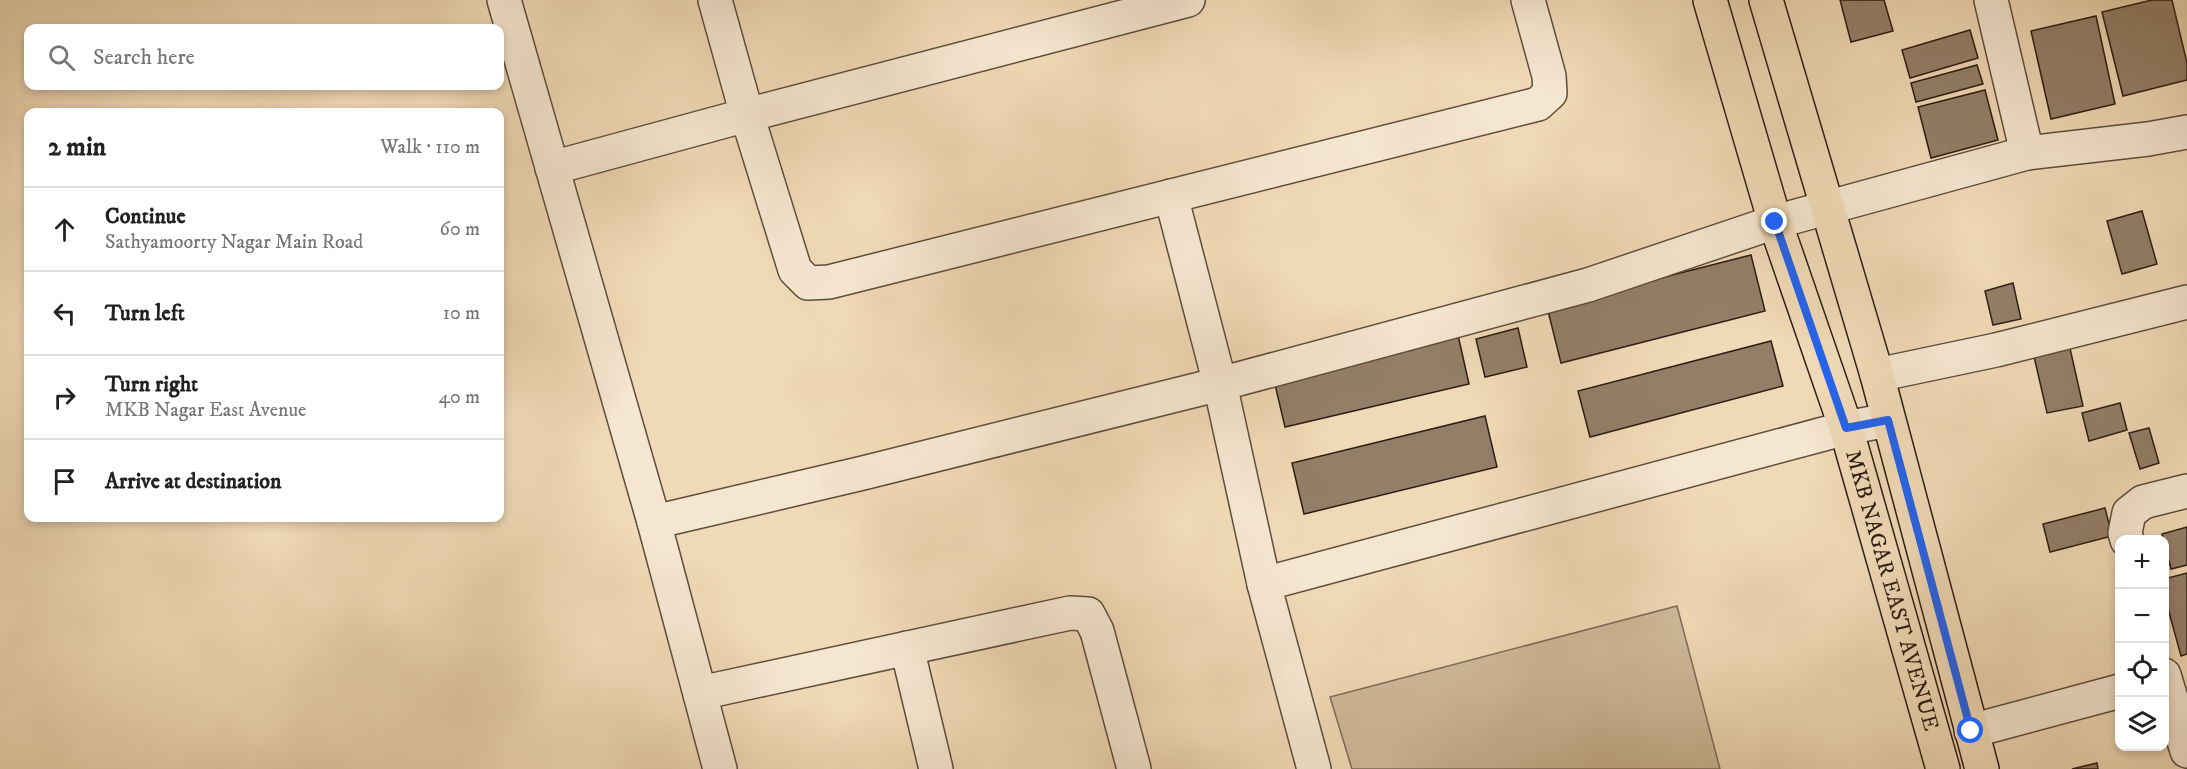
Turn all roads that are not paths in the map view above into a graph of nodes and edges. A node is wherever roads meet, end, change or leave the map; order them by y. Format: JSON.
{"nodes":[{"id":1,"x":504,"y":0,"type":"edge"},
{"id":2,"x":715,"y":0,"type":"edge"},
{"id":3,"x":1188,"y":0,"type":"edge"},
{"id":4,"x":1528,"y":0,"type":"edge"},
{"id":5,"x":1710,"y":0,"type":"edge"},
{"id":6,"x":1766,"y":0,"type":"edge"},
{"id":7,"x":1991,"y":0,"type":"edge"},
{"id":8,"x":747,"y":115,"type":"junction"},
{"id":9,"x":2187,"y":132,"type":"edge"},
{"id":10,"x":2027,"y":153,"type":"junction"},
{"id":11,"x":552,"y":168,"type":"junction"},
{"id":12,"x":1172,"y":196,"type":"junction"},
{"id":13,"x":1826,"y":208,"type":"junction"},
{"id":14,"x":1775,"y":222,"type":"junction"},
{"id":15,"x":2187,"y":302,"type":"edge"},
{"id":16,"x":1877,"y":375,"type":"junction"},
{"id":17,"x":1220,"y":384,"type":"junction"},
{"id":18,"x":1888,"y":420,"type":"junction"},
{"id":19,"x":1846,"y":428,"type":"junction"},
{"id":20,"x":2187,"y":491,"type":"edge"},
{"id":21,"x":654,"y":522,"type":"junction"},
{"id":22,"x":2126,"y":535,"type":"edge"},
{"id":23,"x":1264,"y":584,"type":"junction"},
{"id":24,"x":907,"y":648,"type":"junction"},
{"id":25,"x":2170,"y":676,"type":"edge"},
{"id":26,"x":2115,"y":692,"type":"edge"},
{"id":27,"x":700,"y":693,"type":"junction"},
{"id":28,"x":1971,"y":731,"type":"junction"},
{"id":29,"x":2187,"y":751,"type":"edge"},
{"id":30,"x":720,"y":769,"type":"edge"},
{"id":31,"x":936,"y":769,"type":"edge"},
{"id":32,"x":1134,"y":769,"type":"edge"},
{"id":33,"x":1314,"y":769,"type":"edge"},
{"id":34,"x":1943,"y":769,"type":"edge"},
{"id":35,"x":1982,"y":769,"type":"edge"}],
"edges":[{"from":1,"to":11,"type":"street"},
{"from":2,"to":8,"type":"street"},
{"from":3,"to":8,"type":"street"},
{"from":4,"to":12,"type":"street"},
{"from":5,"to":14,"type":"main road","name":"MKB NAGAR EAST AVENUE"},
{"from":6,"to":13,"type":"main road"},
{"from":7,"to":10,"type":"street"},
{"from":8,"to":11,"type":"street"},
{"from":8,"to":12,"type":"street"},
{"from":9,"to":10,"type":"street"},
{"from":10,"to":13,"type":"street"},
{"from":11,"to":21,"type":"street"},
{"from":12,"to":17,"type":"street"},
{"from":13,"to":14,"type":"street"},
{"from":13,"to":16,"type":"main road"},
{"from":14,"to":17,"type":"street"},
{"from":14,"to":19,"type":"main road","name":"MKB NAGAR EAST AVENUE"},
{"from":15,"to":16,"type":"street"},
{"from":16,"to":18,"type":"main road"},
{"from":17,"to":21,"type":"street"},
{"from":17,"to":23,"type":"street"},
{"from":18,"to":19,"type":"street"},
{"from":18,"to":28,"type":"main road"},
{"from":19,"to":23,"type":"street"},
{"from":19,"to":34,"type":"main road","name":"MKB NAGAR EAST AVENUE"},
{"from":20,"to":22,"type":"street"},
{"from":21,"to":27,"type":"street"},
{"from":23,"to":33,"type":"street"},
{"from":24,"to":27,"type":"street"},
{"from":24,"to":31,"type":"street"},
{"from":24,"to":32,"type":"street"},
{"from":25,"to":29,"type":"street"},
{"from":26,"to":28,"type":"street"},
{"from":27,"to":30,"type":"street"},
{"from":28,"to":35,"type":"main road"}]}
